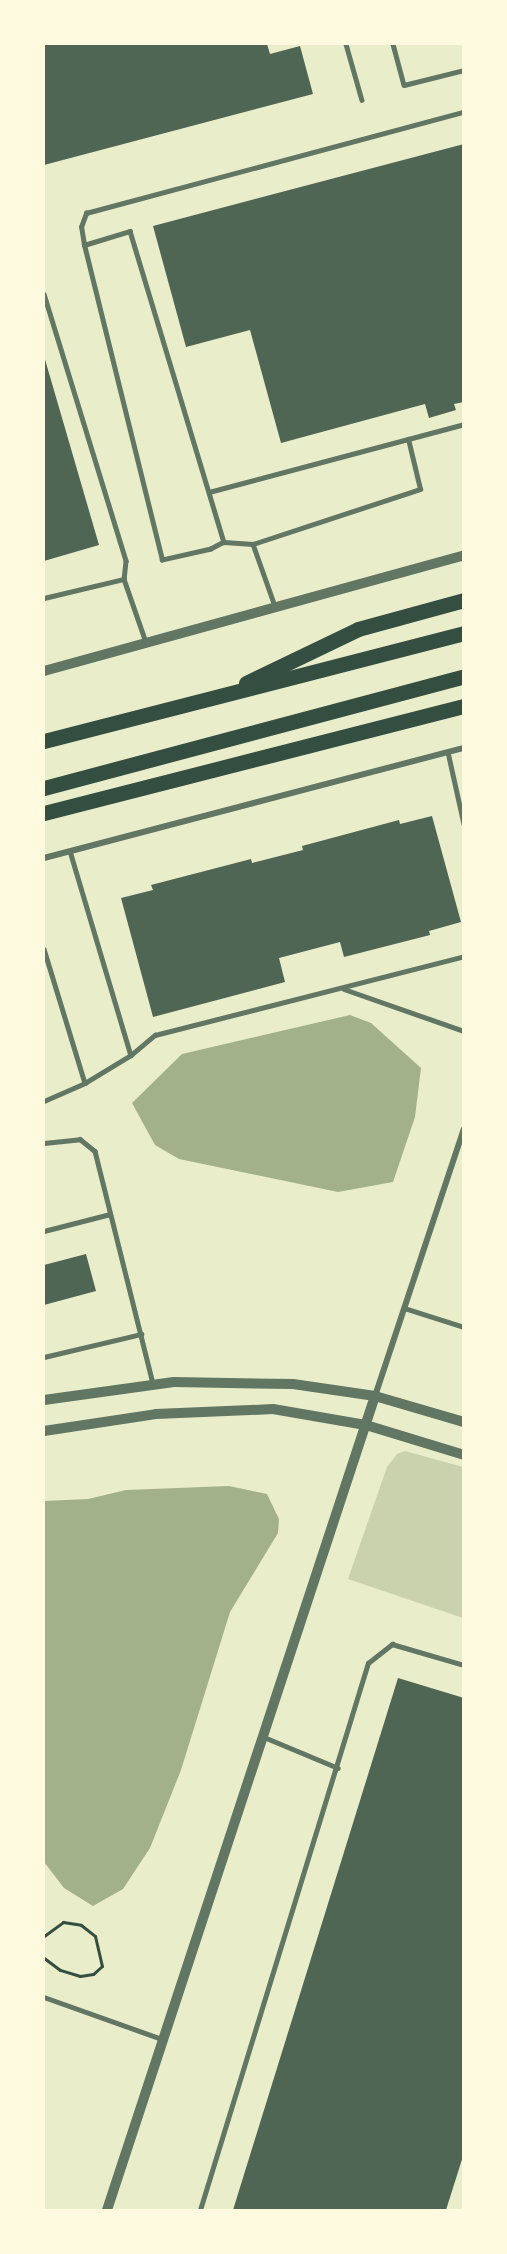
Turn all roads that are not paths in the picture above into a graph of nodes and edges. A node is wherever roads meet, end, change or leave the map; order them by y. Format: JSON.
{"nodes":[{"id":1,"x":346,"y":44,"type":"edge"},
{"id":2,"x":393,"y":44,"type":"edge"},
{"id":3,"x":464,"y":70,"type":"edge"},
{"id":4,"x":362,"y":100,"type":"dead end"},
{"id":5,"x":464,"y":112,"type":"edge"},
{"id":6,"x":84,"y":245,"type":"junction"},
{"id":7,"x":44,"y":294,"type":"edge"},
{"id":8,"x":464,"y":424,"type":"edge"},
{"id":9,"x":408,"y":438,"type":"junction"},
{"id":10,"x":209,"y":492,"type":"junction"},
{"id":11,"x":224,"y":542,"type":"junction"},
{"id":12,"x":253,"y":544,"type":"junction"},
{"id":13,"x":464,"y":555,"type":"edge"},
{"id":14,"x":123,"y":579,"type":"junction"},
{"id":15,"x":44,"y":598,"type":"edge"},
{"id":16,"x":464,"y":600,"type":"edge"},
{"id":17,"x":275,"y":606,"type":"junction"},
{"id":18,"x":464,"y":633,"type":"edge"},
{"id":19,"x":146,"y":642,"type":"junction"},
{"id":20,"x":44,"y":670,"type":"edge"},
{"id":21,"x":464,"y":676,"type":"edge"},
{"id":22,"x":215,"y":698,"type":"junction"},
{"id":23,"x":464,"y":706,"type":"edge"},
{"id":24,"x":44,"y":741,"type":"edge"},
{"id":25,"x":464,"y":748,"type":"edge"},
{"id":26,"x":448,"y":752,"type":"junction"},
{"id":27,"x":44,"y":788,"type":"edge"},
{"id":28,"x":44,"y":813,"type":"edge"},
{"id":29,"x":464,"y":824,"type":"edge"},
{"id":30,"x":70,"y":851,"type":"junction"},
{"id":31,"x":44,"y":858,"type":"edge"},
{"id":32,"x":44,"y":949,"type":"edge"},
{"id":33,"x":464,"y":956,"type":"edge"},
{"id":34,"x":343,"y":989,"type":"junction"},
{"id":35,"x":464,"y":1031,"type":"edge"},
{"id":36,"x":131,"y":1054,"type":"junction"},
{"id":37,"x":85,"y":1083,"type":"junction"},
{"id":38,"x":44,"y":1101,"type":"edge"},
{"id":39,"x":464,"y":1129,"type":"edge"},
{"id":40,"x":44,"y":1143,"type":"edge"},
{"id":41,"x":110,"y":1214,"type":"junction"},
{"id":42,"x":44,"y":1231,"type":"edge"},
{"id":43,"x":404,"y":1308,"type":"junction"},
{"id":44,"x":464,"y":1327,"type":"edge"},
{"id":45,"x":141,"y":1334,"type":"junction"},
{"id":46,"x":44,"y":1357,"type":"edge"},
{"id":47,"x":153,"y":1384,"type":"junction"},
{"id":48,"x":375,"y":1396,"type":"junction"},
{"id":49,"x":44,"y":1400,"type":"edge"},
{"id":50,"x":464,"y":1422,"type":"edge"},
{"id":51,"x":366,"y":1425,"type":"junction"},
{"id":52,"x":44,"y":1431,"type":"edge"},
{"id":53,"x":464,"y":1455,"type":"edge"},
{"id":54,"x":464,"y":1665,"type":"edge"},
{"id":55,"x":264,"y":1737,"type":"junction"},
{"id":56,"x":338,"y":1768,"type":"junction"},
{"id":57,"x":44,"y":1996,"type":"edge"},
{"id":58,"x":164,"y":2040,"type":"junction"},
{"id":59,"x":107,"y":2211,"type":"edge"},
{"id":60,"x":200,"y":2211,"type":"edge"}],
"edges":[{"from":1,"to":4,"type":"lane"},
{"from":2,"to":3,"type":"lane"},
{"from":5,"to":6,"type":"lane"},
{"from":6,"to":10,"type":"lane"},
{"from":6,"to":11,"type":"lane"},
{"from":7,"to":14,"type":"lane"},
{"from":8,"to":9,"type":"lane"},
{"from":9,"to":10,"type":"lane"},
{"from":9,"to":12,"type":"lane"},
{"from":10,"to":11,"type":"lane"},
{"from":11,"to":12,"type":"lane"},
{"from":12,"to":17,"type":"lane"},
{"from":13,"to":17,"type":"street"},
{"from":14,"to":15,"type":"lane"},
{"from":14,"to":19,"type":"lane"},
{"from":16,"to":22,"type":"highway"},
{"from":17,"to":19,"type":"street"},
{"from":18,"to":22,"type":"highway"},
{"from":19,"to":20,"type":"street"},
{"from":21,"to":27,"type":"highway"},
{"from":22,"to":24,"type":"highway"},
{"from":23,"to":28,"type":"highway"},
{"from":25,"to":26,"type":"street"},
{"from":26,"to":29,"type":"lane"},
{"from":26,"to":30,"type":"street"},
{"from":30,"to":31,"type":"street"},
{"from":30,"to":36,"type":"lane"},
{"from":32,"to":37,"type":"lane"},
{"from":33,"to":34,"type":"lane"},
{"from":34,"to":35,"type":"lane"},
{"from":34,"to":36,"type":"lane"},
{"from":36,"to":37,"type":"lane"},
{"from":37,"to":38,"type":"lane"},
{"from":39,"to":43,"type":"street"},
{"from":40,"to":41,"type":"lane"},
{"from":41,"to":42,"type":"lane"},
{"from":41,"to":45,"type":"lane"},
{"from":43,"to":44,"type":"lane"},
{"from":43,"to":48,"type":"street"},
{"from":45,"to":46,"type":"lane"},
{"from":45,"to":47,"type":"lane"},
{"from":47,"to":48,"type":"street"},
{"from":47,"to":49,"type":"street"},
{"from":48,"to":50,"type":"street"},
{"from":48,"to":51,"type":"street"},
{"from":51,"to":52,"type":"street"},
{"from":51,"to":53,"type":"street"},
{"from":51,"to":55,"type":"street"},
{"from":54,"to":56,"type":"lane"},
{"from":55,"to":56,"type":"lane"},
{"from":55,"to":58,"type":"street"},
{"from":56,"to":60,"type":"lane"},
{"from":57,"to":58,"type":"lane"},
{"from":58,"to":59,"type":"street"}]}
